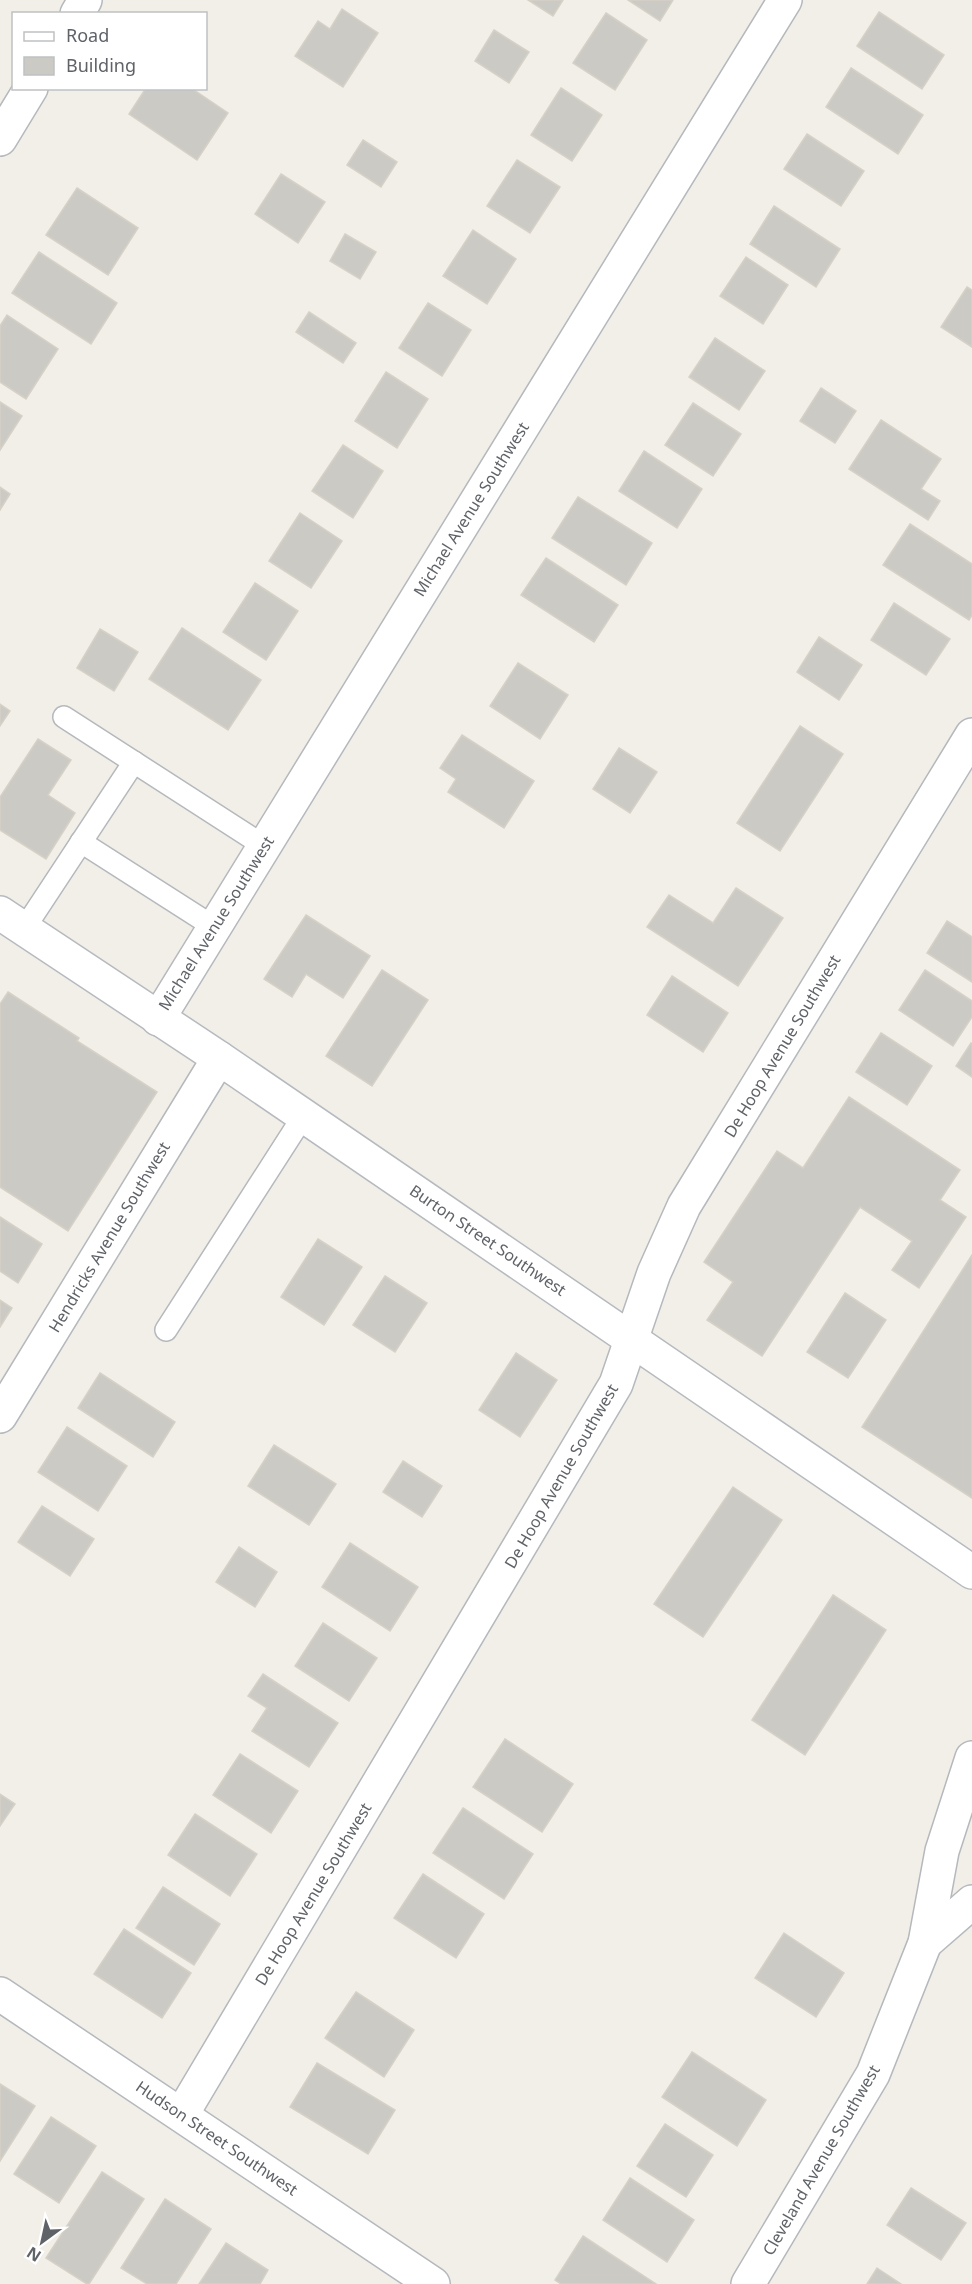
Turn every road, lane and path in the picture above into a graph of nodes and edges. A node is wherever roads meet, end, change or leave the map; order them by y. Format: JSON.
{"nodes":[{"id":1,"x":785,"y":0,"type":"edge"},
{"id":2,"x":30,"y":90,"type":"edge"},
{"id":3,"x":0,"y":139,"type":"edge"},
{"id":4,"x":64,"y":717,"type":"dead end"},
{"id":5,"x":972,"y":735,"type":"edge"},
{"id":6,"x":134,"y":762,"type":"junction"},
{"id":7,"x":81,"y":842,"type":"junction"},
{"id":8,"x":264,"y":846,"type":"junction"},
{"id":9,"x":12,"y":921,"type":"edge"},
{"id":10,"x":214,"y":927,"type":"junction"},
{"id":11,"x":158,"y":1019,"type":"junction"},
{"id":12,"x":219,"y":1058,"type":"junction"},
{"id":13,"x":304,"y":1115,"type":"junction"},
{"id":14,"x":166,"y":1330,"type":"dead end"},
{"id":15,"x":631,"y":1339,"type":"junction"},
{"id":16,"x":0,"y":1416,"type":"edge"},
{"id":17,"x":972,"y":1572,"type":"edge"},
{"id":18,"x":972,"y":1758,"type":"edge"},
{"id":19,"x":972,"y":1902,"type":"edge"},
{"id":20,"x":926,"y":1943,"type":"junction"},
{"id":21,"x":0,"y":1994,"type":"edge"},
{"id":22,"x":182,"y":2114,"type":"junction"},
{"id":23,"x":433,"y":2284,"type":"edge"},
{"id":24,"x":748,"y":2284,"type":"edge"}],
"edges":[{"from":1,"to":8,"type":"street","name":"Michael Avenue Southwest"},
{"from":2,"to":3,"type":"street"},
{"from":4,"to":6,"type":"lane"},
{"from":5,"to":15,"type":"street","name":"De Hoop Avenue Southwest"},
{"from":6,"to":7,"type":"lane"},
{"from":6,"to":8,"type":"lane"},
{"from":7,"to":9,"type":"lane"},
{"from":7,"to":10,"type":"lane"},
{"from":8,"to":10,"type":"street","name":"Michael Avenue Southwest"},
{"from":9,"to":11,"type":"street","name":"Burton Street Southwest"},
{"from":10,"to":11,"type":"street","name":"Michael Avenue Southwest"},
{"from":11,"to":12,"type":"street","name":"Burton Street Southwest"},
{"from":12,"to":13,"type":"street","name":"Burton Street Southwest"},
{"from":12,"to":16,"type":"street","name":"Hendricks Avenue Southwest"},
{"from":13,"to":14,"type":"lane"},
{"from":13,"to":15,"type":"street","name":"Burton Street Southwest"},
{"from":15,"to":17,"type":"street","name":"Burton Street Southwest"},
{"from":15,"to":22,"type":"street","name":"De Hoop Avenue Southwest"},
{"from":18,"to":20,"type":"street","name":"Cleveland Avenue Southwest"},
{"from":19,"to":20,"type":"street"},
{"from":20,"to":24,"type":"street","name":"Cleveland Avenue Southwest"},
{"from":21,"to":22,"type":"street","name":"Hudson Street Southwest"},
{"from":22,"to":23,"type":"street","name":"Hudson Street Southwest"}]}
